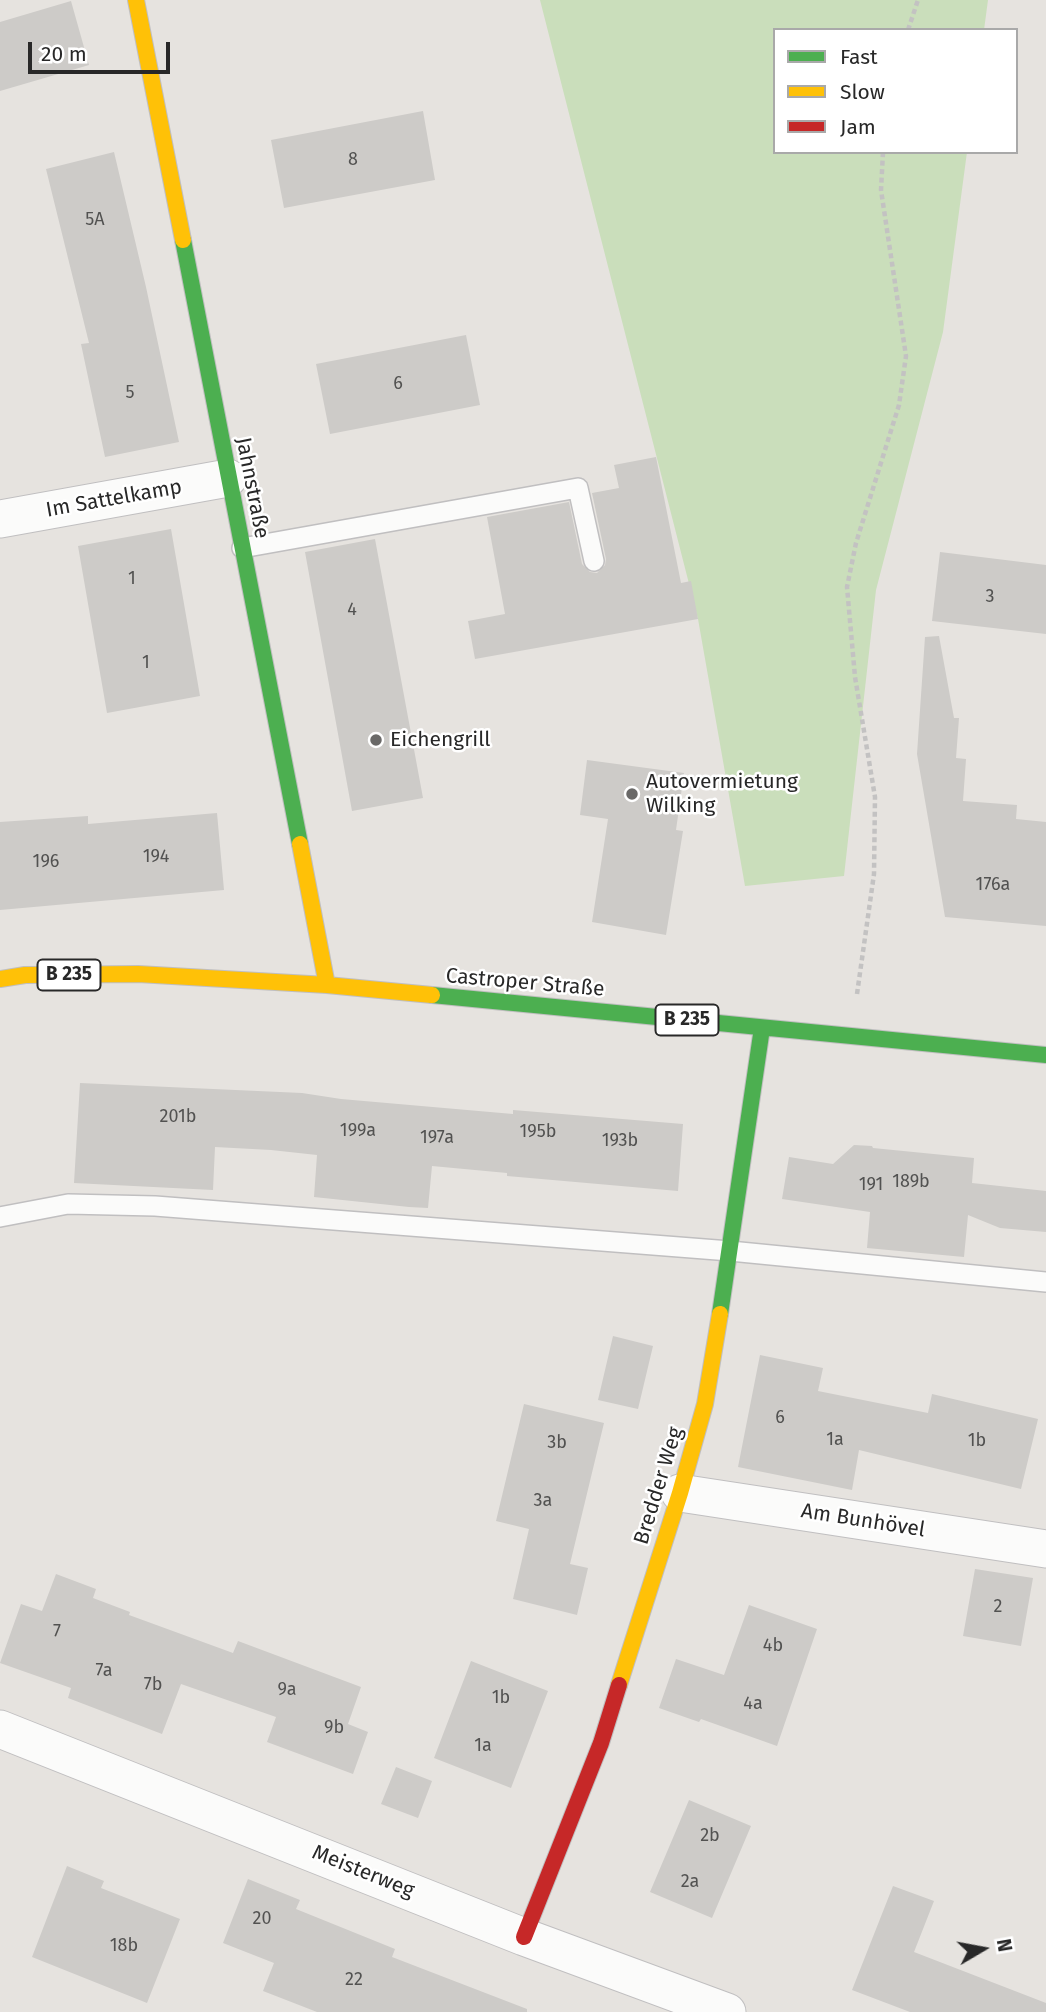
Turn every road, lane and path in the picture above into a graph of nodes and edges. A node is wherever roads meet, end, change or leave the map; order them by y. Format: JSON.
{"nodes":[{"id":1,"x":136,"y":0,"type":"edge"},
{"id":2,"x":918,"y":0,"type":"edge"},
{"id":3,"x":909,"y":28,"type":"edge"},
{"id":4,"x":884,"y":154,"type":"edge"},
{"id":5,"x":229,"y":478,"type":"junction"},
{"id":6,"x":0,"y":519,"type":"edge"},
{"id":7,"x":242,"y":548,"type":"junction"},
{"id":8,"x":594,"y":561,"type":"dead end"},
{"id":9,"x":0,"y":979,"type":"edge"},
{"id":10,"x":327,"y":985,"type":"junction"},
{"id":11,"x":762,"y":1028,"type":"junction"},
{"id":12,"x":851,"y":1036,"type":"junction"},
{"id":13,"x":1046,"y":1055,"type":"edge"},
{"id":14,"x":0,"y":1217,"type":"edge"},
{"id":15,"x":730,"y":1251,"type":"junction"},
{"id":16,"x":1046,"y":1282,"type":"edge"},
{"id":17,"x":680,"y":1493,"type":"junction"},
{"id":18,"x":1046,"y":1549,"type":"edge"},
{"id":19,"x":0,"y":1729,"type":"edge"},
{"id":20,"x":524,"y":1937,"type":"junction"},
{"id":21,"x":727,"y":2012,"type":"edge"}],
"edges":[{"from":1,"to":5,"type":"street","name":"Jahnstraße"},
{"from":2,"to":3,"type":"path"},
{"from":4,"to":12,"type":"path"},
{"from":5,"to":6,"type":"street","name":"Im Sattelkamp"},
{"from":5,"to":7,"type":"street","name":"Jahnstraße"},
{"from":7,"to":8,"type":"lane"},
{"from":7,"to":10,"type":"street","name":"Jahnstraße"},
{"from":9,"to":10,"type":"street","name":"Castroper Straße","number":"B 235"},
{"from":10,"to":11,"type":"street","name":"Castroper Straße","number":"B 235"},
{"from":11,"to":12,"type":"street","name":"Castroper Straße","number":"B 235"},
{"from":11,"to":15,"type":"street","name":"Bredder Weg"},
{"from":12,"to":13,"type":"street","name":"Castroper Straße","number":"B 235"},
{"from":14,"to":15,"type":"lane"},
{"from":15,"to":16,"type":"lane"},
{"from":15,"to":17,"type":"street","name":"Bredder Weg"},
{"from":17,"to":18,"type":"street","name":"Am Bunhövel"},
{"from":17,"to":20,"type":"street","name":"Bredder Weg"},
{"from":19,"to":20,"type":"street","name":"Meisterweg"},
{"from":20,"to":21,"type":"street","name":"Meisterweg"}]}
